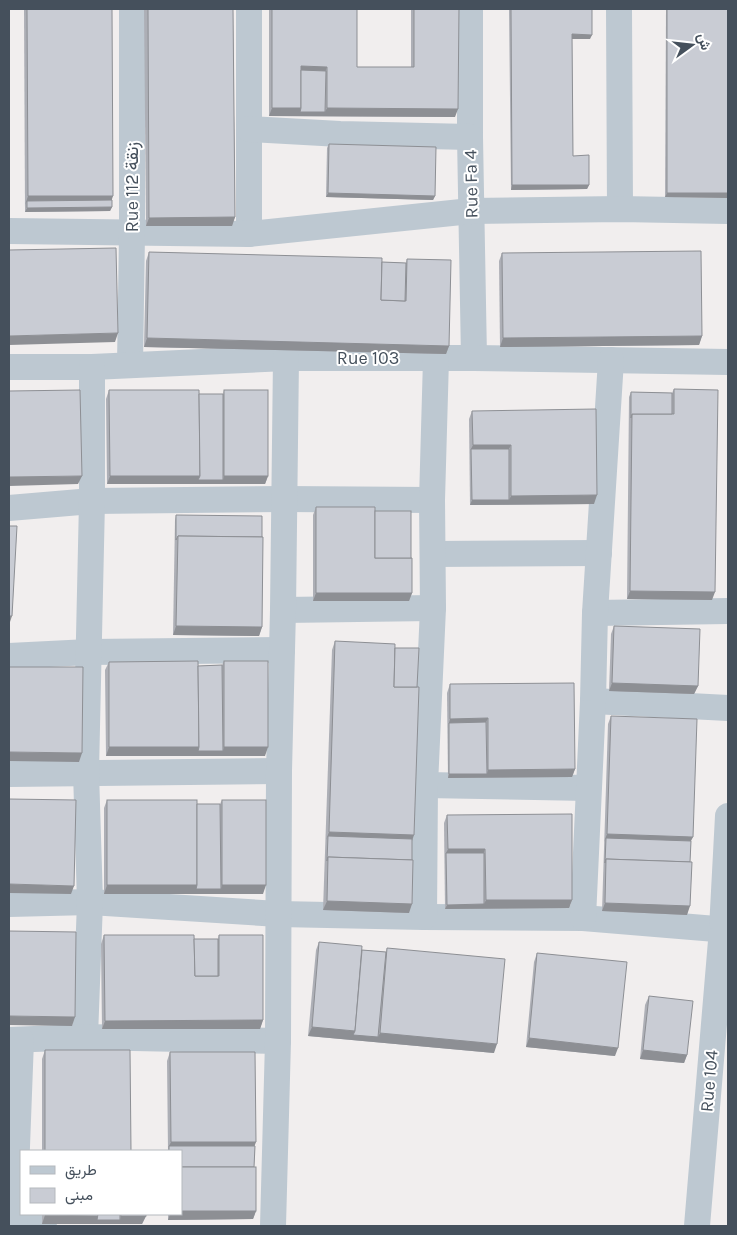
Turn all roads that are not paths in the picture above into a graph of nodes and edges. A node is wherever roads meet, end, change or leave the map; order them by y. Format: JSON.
{"nodes":[{"id":1,"x":132,"y":9,"type":"edge"},
{"id":2,"x":249,"y":9,"type":"edge"},
{"id":3,"x":470,"y":9,"type":"edge"},
{"id":4,"x":619,"y":9,"type":"edge"},
{"id":5,"x":248,"y":129,"type":"junction"},
{"id":6,"x":470,"y":136,"type":"junction"},
{"id":7,"x":620,"y":209,"type":"junction"},
{"id":8,"x":471,"y":211,"type":"junction"},
{"id":9,"x":728,"y":211,"type":"edge"},
{"id":10,"x":9,"y":231,"type":"edge"},
{"id":11,"x":132,"y":234,"type":"junction"},
{"id":12,"x":249,"y":234,"type":"junction"},
{"id":13,"x":286,"y":358,"type":"junction"},
{"id":14,"x":474,"y":358,"type":"junction"},
{"id":15,"x":436,"y":359,"type":"junction"},
{"id":16,"x":611,"y":360,"type":"junction"},
{"id":17,"x":728,"y":362,"type":"edge"},
{"id":18,"x":130,"y":364,"type":"junction"},
{"id":19,"x":9,"y":367,"type":"edge"},
{"id":20,"x":92,"y":367,"type":"junction"},
{"id":21,"x":284,"y":499,"type":"junction"},
{"id":22,"x":432,"y":500,"type":"junction"},
{"id":23,"x":92,"y":501,"type":"junction"},
{"id":24,"x":9,"y":508,"type":"edge"},
{"id":25,"x":599,"y":553,"type":"junction"},
{"id":26,"x":433,"y":554,"type":"junction"},
{"id":27,"x":433,"y":608,"type":"junction"},
{"id":28,"x":283,"y":610,"type":"junction"},
{"id":29,"x":728,"y":611,"type":"edge"},
{"id":30,"x":595,"y":612,"type":"junction"},
{"id":31,"x":282,"y":650,"type":"junction"},
{"id":32,"x":89,"y":652,"type":"junction"},
{"id":33,"x":9,"y":656,"type":"edge"},
{"id":34,"x":593,"y":701,"type":"junction"},
{"id":35,"x":728,"y":708,"type":"edge"},
{"id":36,"x":279,"y":771,"type":"junction"},
{"id":37,"x":86,"y":772,"type":"junction"},
{"id":38,"x":9,"y":774,"type":"edge"},
{"id":39,"x":425,"y":785,"type":"junction"},
{"id":40,"x":588,"y":788,"type":"junction"},
{"id":41,"x":728,"y":816,"type":"edge"},
{"id":42,"x":90,"y":902,"type":"junction"},
{"id":43,"x":9,"y":904,"type":"edge"},
{"id":44,"x":279,"y":914,"type":"junction"},
{"id":45,"x":424,"y":918,"type":"junction"},
{"id":46,"x":583,"y":918,"type":"junction"},
{"id":47,"x":725,"y":930,"type":"edge"},
{"id":48,"x":85,"y":1037,"type":"junction"},
{"id":49,"x":15,"y":1040,"type":"edge"},
{"id":50,"x":278,"y":1041,"type":"junction"},
{"id":51,"x":9,"y":1226,"type":"edge"},
{"id":52,"x":14,"y":1226,"type":"edge"},
{"id":53,"x":44,"y":1226,"type":"edge"},
{"id":54,"x":273,"y":1226,"type":"edge"},
{"id":55,"x":697,"y":1226,"type":"edge"}],
"edges":[{"from":1,"to":11,"type":"street","name":"Rue 112 زنقة"},
{"from":2,"to":5,"type":"street"},
{"from":3,"to":6,"type":"street","name":"Rue Fa 4"},
{"from":4,"to":7,"type":"street"},
{"from":5,"to":6,"type":"street"},
{"from":5,"to":12,"type":"street"},
{"from":6,"to":8,"type":"street","name":"Rue Fa 4"},
{"from":7,"to":8,"type":"street"},
{"from":7,"to":9,"type":"street"},
{"from":8,"to":12,"type":"street"},
{"from":8,"to":14,"type":"street","name":"Rue Fa 4"},
{"from":10,"to":11,"type":"street"},
{"from":11,"to":12,"type":"street"},
{"from":11,"to":18,"type":"street","name":"Rue 112 زنقة"},
{"from":13,"to":15,"type":"street","name":"Rue 103"},
{"from":13,"to":18,"type":"street","name":"Rue 103"},
{"from":13,"to":21,"type":"street"},
{"from":14,"to":15,"type":"street","name":"Rue 103"},
{"from":14,"to":16,"type":"street","name":"Rue 103"},
{"from":15,"to":22,"type":"street"},
{"from":16,"to":17,"type":"street","name":"Rue 103"},
{"from":16,"to":25,"type":"street"},
{"from":18,"to":20,"type":"street","name":"Rue 103"},
{"from":19,"to":20,"type":"street","name":"Rue 103"},
{"from":20,"to":23,"type":"street"},
{"from":21,"to":22,"type":"street"},
{"from":21,"to":23,"type":"street"},
{"from":21,"to":28,"type":"street"},
{"from":22,"to":26,"type":"street"},
{"from":23,"to":24,"type":"street"},
{"from":23,"to":32,"type":"street"},
{"from":25,"to":26,"type":"street"},
{"from":25,"to":30,"type":"street"},
{"from":26,"to":27,"type":"street"},
{"from":27,"to":28,"type":"street"},
{"from":27,"to":39,"type":"street"},
{"from":28,"to":31,"type":"street"},
{"from":29,"to":30,"type":"street"},
{"from":30,"to":34,"type":"street"},
{"from":31,"to":32,"type":"street"},
{"from":31,"to":36,"type":"street"},
{"from":32,"to":33,"type":"street"},
{"from":32,"to":37,"type":"street"},
{"from":34,"to":35,"type":"street"},
{"from":34,"to":40,"type":"street"},
{"from":36,"to":37,"type":"street"},
{"from":36,"to":44,"type":"street"},
{"from":37,"to":38,"type":"street"},
{"from":37,"to":42,"type":"street"},
{"from":39,"to":40,"type":"street"},
{"from":39,"to":45,"type":"street"},
{"from":40,"to":46,"type":"street"},
{"from":41,"to":47,"type":"street","name":"Rue 104"},
{"from":42,"to":43,"type":"street"},
{"from":42,"to":44,"type":"street"},
{"from":42,"to":48,"type":"street"},
{"from":44,"to":45,"type":"street"},
{"from":44,"to":50,"type":"street"},
{"from":45,"to":46,"type":"street"},
{"from":46,"to":47,"type":"street"},
{"from":47,"to":55,"type":"street","name":"Rue 104"},
{"from":48,"to":49,"type":"street"},
{"from":48,"to":50,"type":"street"},
{"from":49,"to":52,"type":"street"},
{"from":50,"to":54,"type":"street"},
{"from":51,"to":52,"type":"street"},
{"from":52,"to":53,"type":"street"}]}
